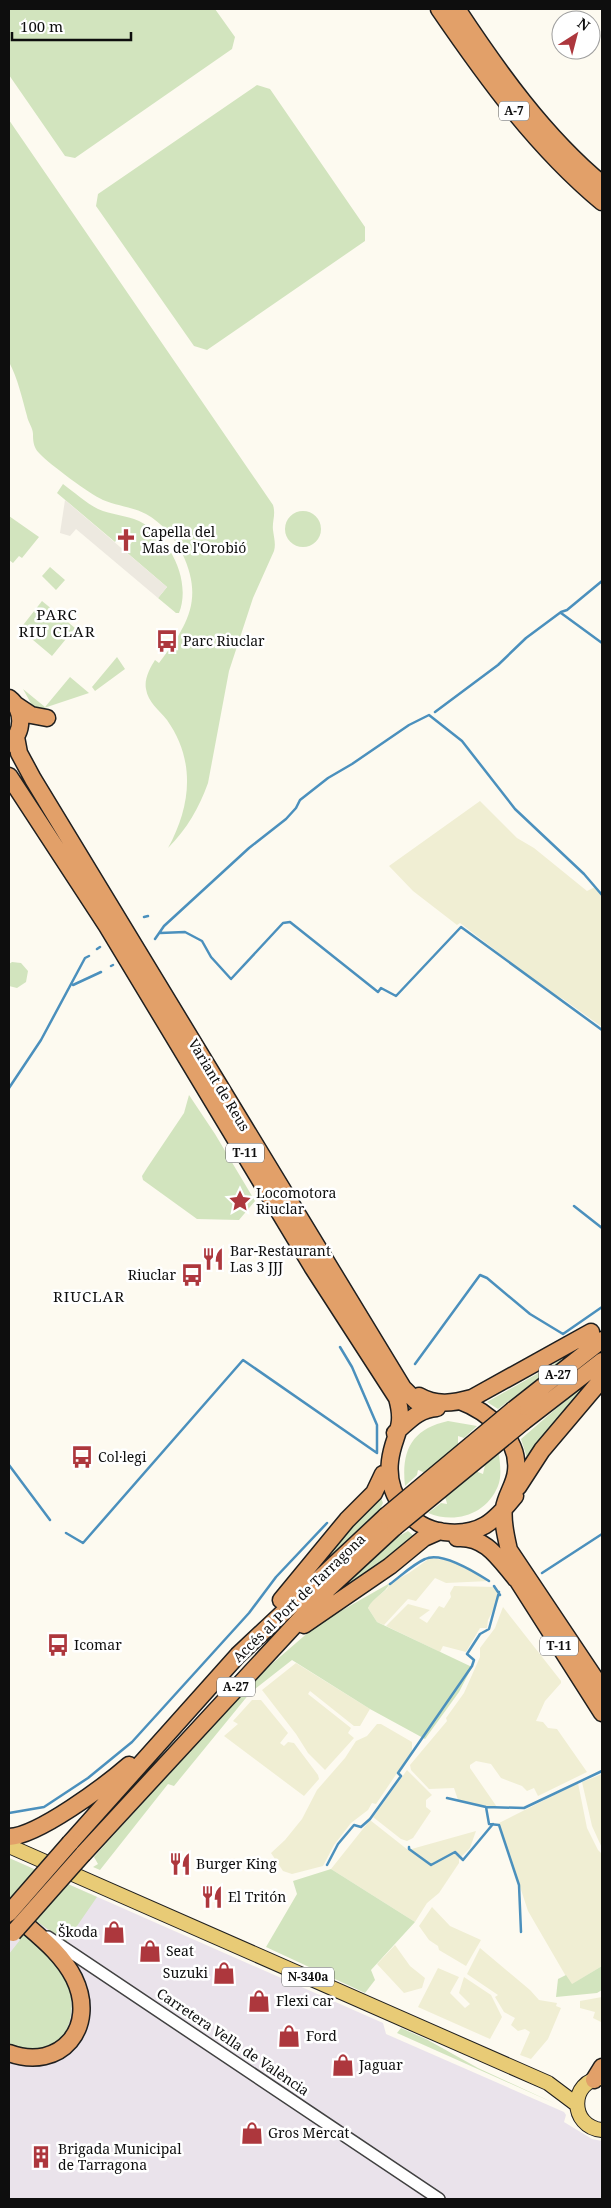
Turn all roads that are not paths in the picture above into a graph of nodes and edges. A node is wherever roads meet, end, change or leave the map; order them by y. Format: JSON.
{"nodes":[{"id":1,"x":439,"y":9,"type":"edge"},
{"id":2,"x":457,"y":9,"type":"edge"},
{"id":3,"x":602,"y":184,"type":"edge"},
{"id":4,"x":602,"y":202,"type":"edge"},
{"id":5,"x":12,"y":702,"type":"edge"},
{"id":6,"x":15,"y":736,"type":"edge"},
{"id":7,"x":9,"y":776,"type":"edge"},
{"id":8,"x":157,"y":1008,"type":"junction"},
{"id":9,"x":178,"y":1055,"type":"dead end"},
{"id":10,"x":338,"y":1260,"type":"dead end"},
{"id":11,"x":354,"y":1308,"type":"junction"},
{"id":12,"x":598,"y":1332,"type":"edge"},
{"id":13,"x":602,"y":1360,"type":"edge"},
{"id":14,"x":391,"y":1378,"type":"junction"},
{"id":15,"x":602,"y":1379,"type":"edge"},
{"id":16,"x":465,"y":1405,"type":"junction"},
{"id":17,"x":430,"y":1408,"type":"junction"},
{"id":18,"x":518,"y":1416,"type":"junction"},
{"id":19,"x":396,"y":1433,"type":"junction"},
{"id":20,"x":383,"y":1474,"type":"junction"},
{"id":21,"x":509,"y":1502,"type":"junction"},
{"id":22,"x":391,"y":1522,"type":"junction"},
{"id":23,"x":470,"y":1532,"type":"junction"},
{"id":24,"x":438,"y":1535,"type":"junction"},
{"id":25,"x":516,"y":1579,"type":"junction"},
{"id":26,"x":259,"y":1633,"type":"junction"},
{"id":27,"x":274,"y":1646,"type":"junction"},
{"id":28,"x":602,"y":1689,"type":"edge"},
{"id":29,"x":191,"y":1708,"type":"junction"},
{"id":30,"x":602,"y":1713,"type":"edge"},
{"id":31,"x":9,"y":1837,"type":"edge"},
{"id":32,"x":9,"y":1846,"type":"edge"},
{"id":33,"x":77,"y":1849,"type":"junction"},
{"id":34,"x":11,"y":1914,"type":"edge"},
{"id":35,"x":10,"y":1938,"type":"edge"},
{"id":36,"x":9,"y":2053,"type":"edge"},
{"id":37,"x":595,"y":2078,"type":"edge"},
{"id":38,"x":548,"y":2083,"type":"junction"},
{"id":39,"x":576,"y":2104,"type":"junction"},
{"id":40,"x":602,"y":2130,"type":"edge"},
{"id":41,"x":439,"y":2199,"type":"edge"}],
"edges":[{"from":1,"to":4,"type":"highway","number":"A-7"},
{"from":2,"to":3,"type":"highway","number":"A-7"},
{"from":5,"to":6,"type":"highway","number":"T-11"},
{"from":5,"to":6,"type":"highway"},
{"from":6,"to":11,"type":"highway","name":"Variant de Reus","number":"T-11"},
{"from":7,"to":8,"type":"highway","name":"Variant de Reus","number":"T-11"},
{"from":8,"to":9,"type":"highway"},
{"from":8,"to":14,"type":"highway","name":"Variant de Reus","number":"T-11"},
{"from":10,"to":11,"type":"highway"},
{"from":11,"to":14,"type":"highway","name":"Variant de Reus","number":"T-11"},
{"from":12,"to":16,"type":"highway"},
{"from":12,"to":18,"type":"highway","name":"Accés al Port de Tarragona","number":"A-27"},
{"from":13,"to":18,"type":"highway","name":"Accés al Port de Tarragona","number":"A-27"},
{"from":14,"to":16,"type":"highway"},
{"from":14,"to":17,"type":"highway","name":"Variant de Reus","number":"T-11"},
{"from":14,"to":19,"type":"highway","number":"T-11"},
{"from":15,"to":21,"type":"highway"},
{"from":16,"to":17,"type":"highway"},
{"from":16,"to":21,"type":"highway","number":"T-11"},
{"from":17,"to":19,"type":"highway"},
{"from":18,"to":22,"type":"highway","name":"Accés al Port de Tarragona","number":"A-27","bridge":true},
{"from":19,"to":20,"type":"highway"},
{"from":19,"to":24,"type":"highway","number":"T-11"},
{"from":20,"to":24,"type":"highway"},
{"from":20,"to":26,"type":"highway"},
{"from":21,"to":23,"type":"highway","number":"T-11"},
{"from":21,"to":28,"type":"highway","number":"T-11"},
{"from":22,"to":26,"type":"highway","name":"Accés al Port de Tarragona","number":"A-27"},
{"from":22,"to":27,"type":"highway","name":"Accés al Port de Tarragona","number":"A-27"},
{"from":23,"to":24,"type":"highway","number":"T-11"},
{"from":23,"to":25,"type":"highway","number":"T-11"},
{"from":24,"to":25,"type":"highway"},
{"from":24,"to":27,"type":"highway"},
{"from":25,"to":30,"type":"highway","number":"T-11"},
{"from":26,"to":29,"type":"highway","name":"Accés al Port de Tarragona","number":"A-27"},
{"from":27,"to":33,"type":"highway","name":"Accés al Port de Tarragona","number":"A-27"},
{"from":29,"to":31,"type":"highway"},
{"from":29,"to":33,"type":"highway","name":"Accés al Port de Tarragona","number":"A-27"},
{"from":32,"to":38,"type":"main road","number":"N-340a"},
{"from":33,"to":34,"type":"highway","name":"Accés al Port de Tarragona","number":"A-27","bridge":true},
{"from":33,"to":35,"type":"highway","name":"Accés al Port de Tarragona","number":"A-27","bridge":true},
{"from":34,"to":36,"type":"highway"},
{"from":34,"to":41,"type":"street","name":"Carretera Vella de València"},
{"from":37,"to":38,"type":"main road","number":"N-340a"},
{"from":37,"to":39,"type":"main road","number":"N-340a"},
{"from":38,"to":39,"type":"main road","number":"N-340a"},
{"from":39,"to":40,"type":"main road","number":"N-340a"}]}
